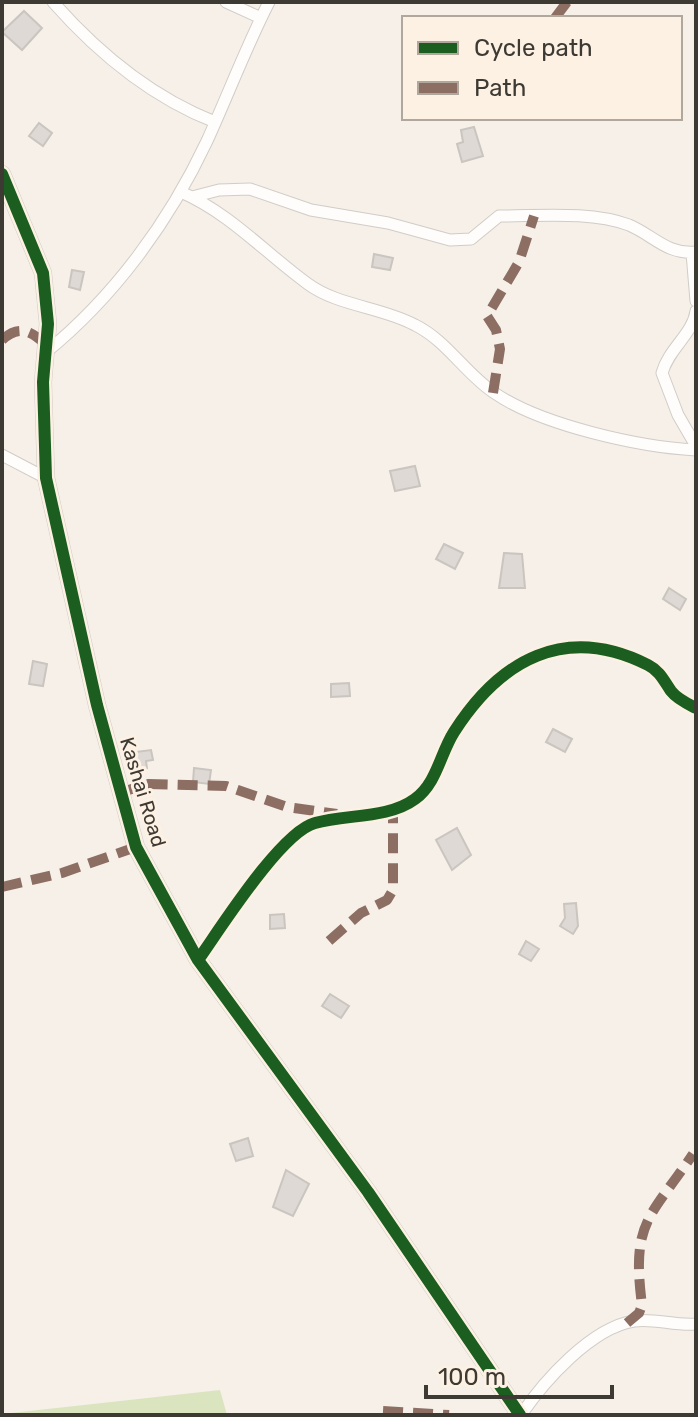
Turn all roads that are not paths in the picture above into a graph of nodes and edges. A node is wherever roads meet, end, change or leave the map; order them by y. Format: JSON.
{"nodes":[{"id":1,"x":53,"y":2,"type":"edge"},
{"id":2,"x":226,"y":2,"type":"edge"},
{"id":3,"x":269,"y":2,"type":"edge"},
{"id":4,"x":261,"y":18,"type":"junction"},
{"id":5,"x":215,"y":122,"type":"junction"},
{"id":6,"x":2,"y":174,"type":"edge"},
{"id":7,"x":186,"y":194,"type":"junction"},
{"id":8,"x":8,"y":202,"type":"edge"},
{"id":9,"x":694,"y":253,"type":"edge"},
{"id":10,"x":696,"y":301,"type":"edge"},
{"id":11,"x":696,"y":311,"type":"edge"},
{"id":12,"x":45,"y":353,"type":"junction"},
{"id":13,"x":696,"y":448,"type":"edge"},
{"id":14,"x":2,"y":455,"type":"edge"},
{"id":15,"x":46,"y":478,"type":"junction"},
{"id":16,"x":696,"y":708,"type":"edge"},
{"id":17,"x":198,"y":960,"type":"junction"},
{"id":18,"x":696,"y":1324,"type":"edge"},
{"id":19,"x":521,"y":1415,"type":"edge"}],
"edges":[{"from":1,"to":5,"type":"street"},
{"from":2,"to":4,"type":"street"},
{"from":3,"to":4,"type":"street"},
{"from":4,"to":5,"type":"street"},
{"from":5,"to":7,"type":"street"},
{"from":6,"to":8,"type":"street","name":"Kashai Road"},
{"from":7,"to":9,"type":"street"},
{"from":7,"to":12,"type":"street"},
{"from":7,"to":13,"type":"street"},
{"from":8,"to":12,"type":"street","name":"Kashai Road"},
{"from":9,"to":10,"type":"street"},
{"from":11,"to":13,"type":"street"},
{"from":12,"to":15,"type":"street","name":"Kashai Road"},
{"from":14,"to":15,"type":"street"},
{"from":15,"to":17,"type":"street","name":"Kashai Road"},
{"from":16,"to":17,"type":"street"},
{"from":17,"to":19,"type":"street","name":"Kashai Road"},
{"from":18,"to":19,"type":"street"}]}
